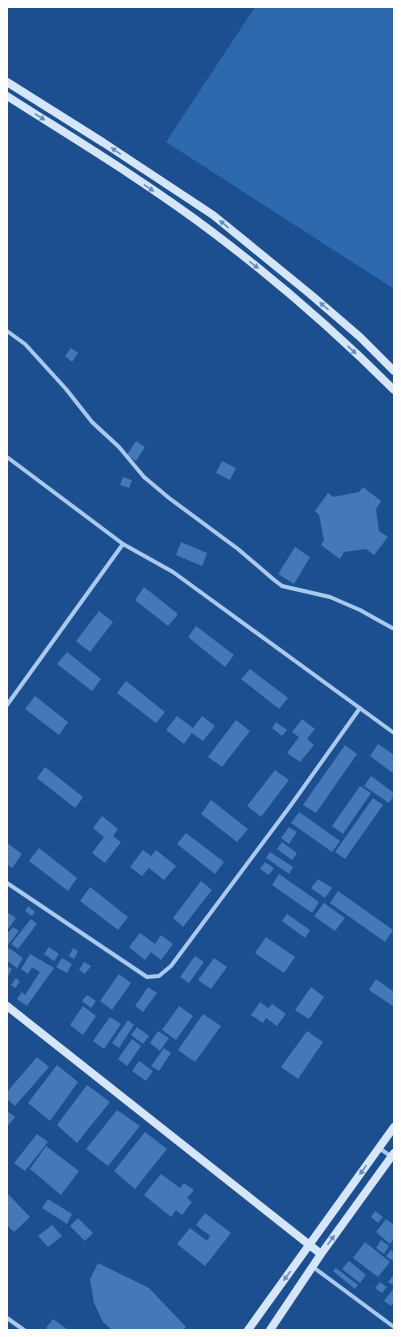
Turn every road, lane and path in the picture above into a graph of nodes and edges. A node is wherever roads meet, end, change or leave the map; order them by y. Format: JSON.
{"nodes":[{"id":1,"x":7,"y":82,"type":"edge"},
{"id":2,"x":7,"y":96,"type":"edge"},
{"id":3,"x":7,"y":331,"type":"edge"},
{"id":4,"x":394,"y":371,"type":"edge"},
{"id":5,"x":394,"y":390,"type":"edge"},
{"id":6,"x":7,"y":456,"type":"edge"},
{"id":7,"x":123,"y":544,"type":"junction"},
{"id":8,"x":394,"y":629,"type":"edge"},
{"id":9,"x":7,"y":705,"type":"edge"},
{"id":10,"x":360,"y":708,"type":"junction"},
{"id":11,"x":394,"y":732,"type":"edge"},
{"id":12,"x":7,"y":883,"type":"edge"},
{"id":13,"x":7,"y":1006,"type":"edge"},
{"id":14,"x":394,"y":1127,"type":"edge"},
{"id":15,"x":379,"y":1148,"type":"junction"},
{"id":16,"x":393,"y":1156,"type":"edge"},
{"id":17,"x":309,"y":1246,"type":"junction"},
{"id":18,"x":321,"y":1254,"type":"junction"},
{"id":19,"x":313,"y":1267,"type":"junction"},
{"id":20,"x":7,"y":1318,"type":"edge"},
{"id":21,"x":394,"y":1327,"type":"edge"},
{"id":22,"x":24,"y":1330,"type":"edge"},
{"id":23,"x":248,"y":1330,"type":"edge"},
{"id":24,"x":270,"y":1330,"type":"edge"}],
"edges":[{"from":4,"to":1,"type":"street","one_way":true},
{"from":2,"to":5,"type":"street","one_way":true},
{"from":3,"to":8,"type":"street"},
{"from":6,"to":7,"type":"street"},
{"from":7,"to":9,"type":"street"},
{"from":7,"to":10,"type":"street"},
{"from":10,"to":11,"type":"street"},
{"from":10,"to":12,"type":"street"},
{"from":13,"to":17,"type":"street"},
{"from":14,"to":15,"type":"street"},
{"from":15,"to":16,"type":"street"},
{"from":15,"to":17,"type":"street","one_way":true},
{"from":18,"to":16,"type":"street","one_way":true},
{"from":17,"to":18,"type":"street"},
{"from":17,"to":23,"type":"street","one_way":true},
{"from":18,"to":19,"type":"street"},
{"from":19,"to":21,"type":"street"},
{"from":19,"to":24,"type":"street"},
{"from":20,"to":22,"type":"street"}]}
